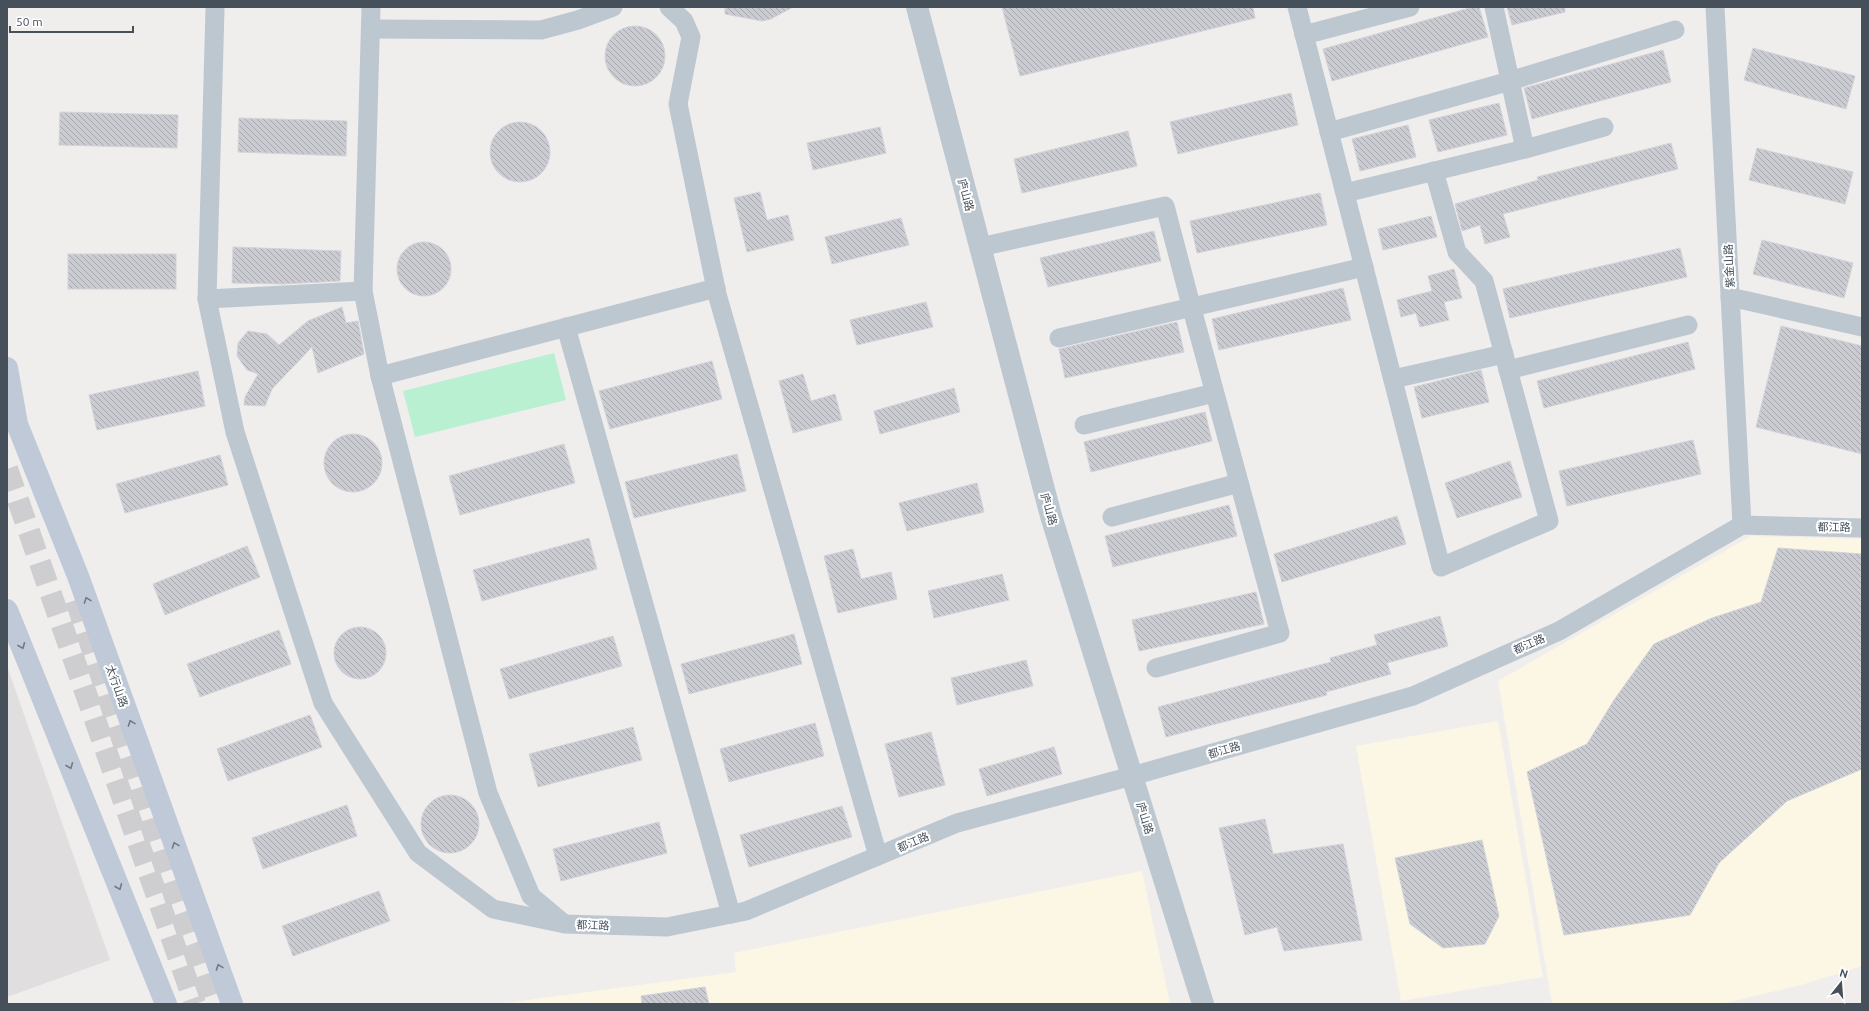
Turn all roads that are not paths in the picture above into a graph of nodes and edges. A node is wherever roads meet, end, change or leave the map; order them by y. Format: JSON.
{"nodes":[{"id":1,"x":371,"y":7,"type":"edge"},
{"id":2,"x":613,"y":7,"type":"edge"},
{"id":3,"x":669,"y":7,"type":"edge"},
{"id":4,"x":917,"y":7,"type":"edge"},
{"id":5,"x":1297,"y":7,"type":"edge"},
{"id":6,"x":1410,"y":7,"type":"edge"},
{"id":7,"x":1494,"y":7,"type":"edge"},
{"id":8,"x":1715,"y":7,"type":"edge"},
{"id":9,"x":215,"y":9,"type":"dead end"},
{"id":10,"x":371,"y":29,"type":"junction"},
{"id":11,"x":1675,"y":30,"type":"dead end"},
{"id":12,"x":1304,"y":35,"type":"junction"},
{"id":13,"x":1510,"y":81,"type":"junction"},
{"id":14,"x":1604,"y":127,"type":"dead end"},
{"id":15,"x":1329,"y":132,"type":"junction"},
{"id":16,"x":1525,"y":149,"type":"junction"},
{"id":17,"x":1434,"y":171,"type":"junction"},
{"id":18,"x":1345,"y":193,"type":"junction"},
{"id":19,"x":980,"y":247,"type":"junction"},
{"id":20,"x":1364,"y":267,"type":"junction"},
{"id":21,"x":716,"y":288,"type":"junction"},
{"id":22,"x":363,"y":291,"type":"junction"},
{"id":23,"x":1730,"y":297,"type":"junction"},
{"id":24,"x":207,"y":299,"type":"junction"},
{"id":25,"x":1192,"y":308,"type":"junction"},
{"id":26,"x":1688,"y":325,"type":"dead end"},
{"id":27,"x":566,"y":327,"type":"junction"},
{"id":28,"x":1862,"y":328,"type":"edge"},
{"id":29,"x":1059,"y":338,"type":"dead end"},
{"id":30,"x":1506,"y":362,"type":"junction"},
{"id":31,"x":7,"y":368,"type":"edge"},
{"id":32,"x":380,"y":376,"type":"junction"},
{"id":33,"x":1393,"y":379,"type":"junction"},
{"id":34,"x":1214,"y":393,"type":"junction"},
{"id":35,"x":1084,"y":425,"type":"dead end"},
{"id":36,"x":1239,"y":483,"type":"junction"},
{"id":37,"x":1112,"y":517,"type":"dead end"},
{"id":38,"x":1742,"y":525,"type":"junction"},
{"id":39,"x":1862,"y":528,"type":"edge"},
{"id":40,"x":7,"y":610,"type":"edge"},
{"id":41,"x":1156,"y":668,"type":"dead end"},
{"id":42,"x":1132,"y":776,"type":"junction"},
{"id":43,"x":878,"y":856,"type":"junction"},
{"id":44,"x":731,"y":914,"type":"junction"},
{"id":45,"x":565,"y":924,"type":"junction"},
{"id":46,"x":166,"y":1004,"type":"edge"},
{"id":47,"x":232,"y":1004,"type":"edge"},
{"id":48,"x":1203,"y":1004,"type":"edge"}],
"edges":[{"from":1,"to":10,"type":"street"},
{"from":2,"to":10,"type":"street"},
{"from":3,"to":21,"type":"street"},
{"from":4,"to":19,"type":"street","name":"庐山路"},
{"from":5,"to":12,"type":"street"},
{"from":6,"to":12,"type":"street"},
{"from":7,"to":13,"type":"street"},
{"from":8,"to":23,"type":"street","name":"紫金山路"},
{"from":9,"to":24,"type":"street","name":"都江路"},
{"from":10,"to":22,"type":"street"},
{"from":11,"to":13,"type":"street"},
{"from":12,"to":15,"type":"street"},
{"from":13,"to":15,"type":"street"},
{"from":13,"to":16,"type":"street"},
{"from":14,"to":16,"type":"street"},
{"from":15,"to":18,"type":"street"},
{"from":16,"to":17,"type":"street"},
{"from":17,"to":18,"type":"street"},
{"from":17,"to":30,"type":"street"},
{"from":18,"to":20,"type":"street"},
{"from":19,"to":25,"type":"street"},
{"from":19,"to":42,"type":"street","name":"庐山路"},
{"from":20,"to":25,"type":"street"},
{"from":20,"to":33,"type":"street"},
{"from":21,"to":27,"type":"street"},
{"from":21,"to":43,"type":"street"},
{"from":22,"to":24,"type":"street"},
{"from":22,"to":32,"type":"street"},
{"from":23,"to":28,"type":"street"},
{"from":23,"to":38,"type":"street","name":"紫金山路"},
{"from":24,"to":45,"type":"street","name":"都江路"},
{"from":25,"to":29,"type":"street"},
{"from":25,"to":34,"type":"street"},
{"from":26,"to":30,"type":"street"},
{"from":27,"to":32,"type":"street"},
{"from":27,"to":44,"type":"street"},
{"from":30,"to":33,"type":"street"},
{"from":30,"to":33,"type":"street"},
{"from":47,"to":31,"type":"main road","name":"太行山路","one_way":true},
{"from":32,"to":45,"type":"street"},
{"from":34,"to":35,"type":"street"},
{"from":34,"to":36,"type":"street"},
{"from":36,"to":37,"type":"street"},
{"from":36,"to":41,"type":"street"},
{"from":38,"to":39,"type":"street","name":"都江路"},
{"from":38,"to":42,"type":"street","name":"都江路"},
{"from":40,"to":46,"type":"main road","one_way":true},
{"from":42,"to":43,"type":"street","name":"都江路"},
{"from":42,"to":48,"type":"street","name":"庐山路"},
{"from":43,"to":44,"type":"street","name":"都江路"},
{"from":44,"to":45,"type":"street","name":"都江路"}]}
